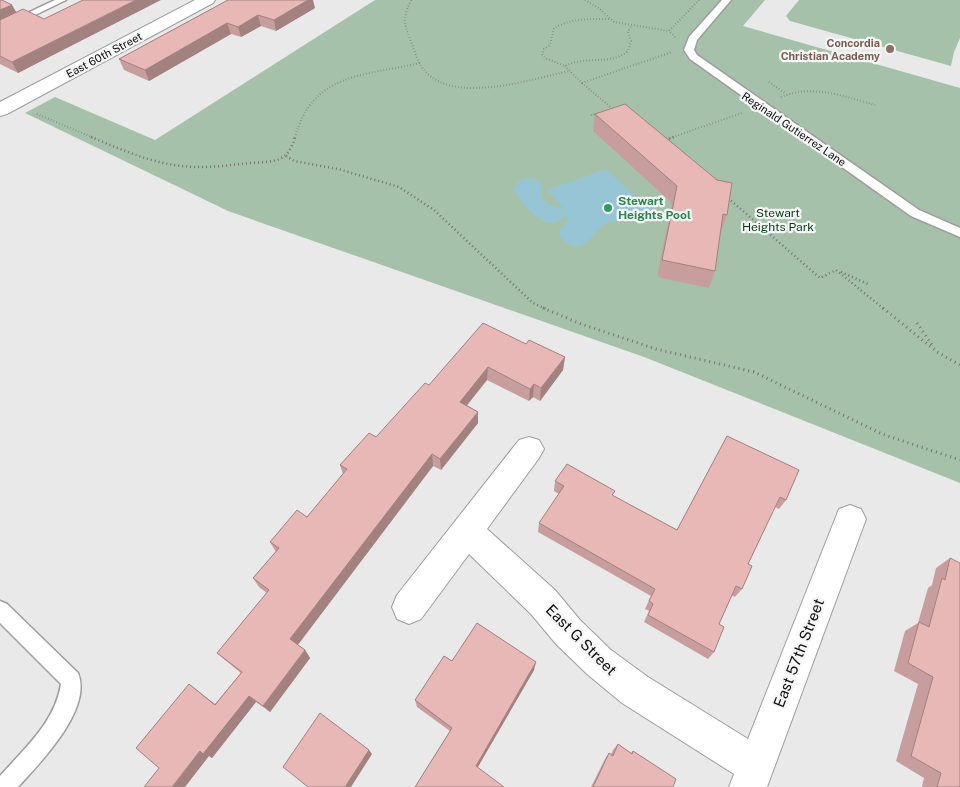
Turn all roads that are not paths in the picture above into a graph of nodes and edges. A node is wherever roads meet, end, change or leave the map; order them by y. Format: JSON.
{"nodes":[{"id":1,"x":62,"y":0,"type":"edge"},
{"id":2,"x":207,"y":0,"type":"edge"},
{"id":3,"x":727,"y":0,"type":"edge"},
{"id":4,"x":0,"y":29,"type":"edge"},
{"id":5,"x":5,"y":101,"type":"edge"},
{"id":6,"x":960,"y":233,"type":"edge"},
{"id":7,"x":528,"y":449,"type":"dead end"},
{"id":8,"x":850,"y":519,"type":"dead end"},
{"id":9,"x":466,"y":531,"type":"junction"},
{"id":10,"x":409,"y":607,"type":"dead end"},
{"id":11,"x":0,"y":610,"type":"edge"},
{"id":12,"x":752,"y":777,"type":"edge"},
{"id":13,"x":4,"y":787,"type":"edge"}],
"edges":[{"from":1,"to":4,"type":"lane"},
{"from":2,"to":5,"type":"street","name":"East 60th Street"},
{"from":3,"to":6,"type":"lane","name":"Reginald Gutierrez Lane"},
{"from":7,"to":9,"type":"street"},
{"from":8,"to":12,"type":"street","name":"East 57th Street"},
{"from":9,"to":10,"type":"street"},
{"from":9,"to":12,"type":"street","name":"East G Street"},
{"from":11,"to":13,"type":"lane"}]}
